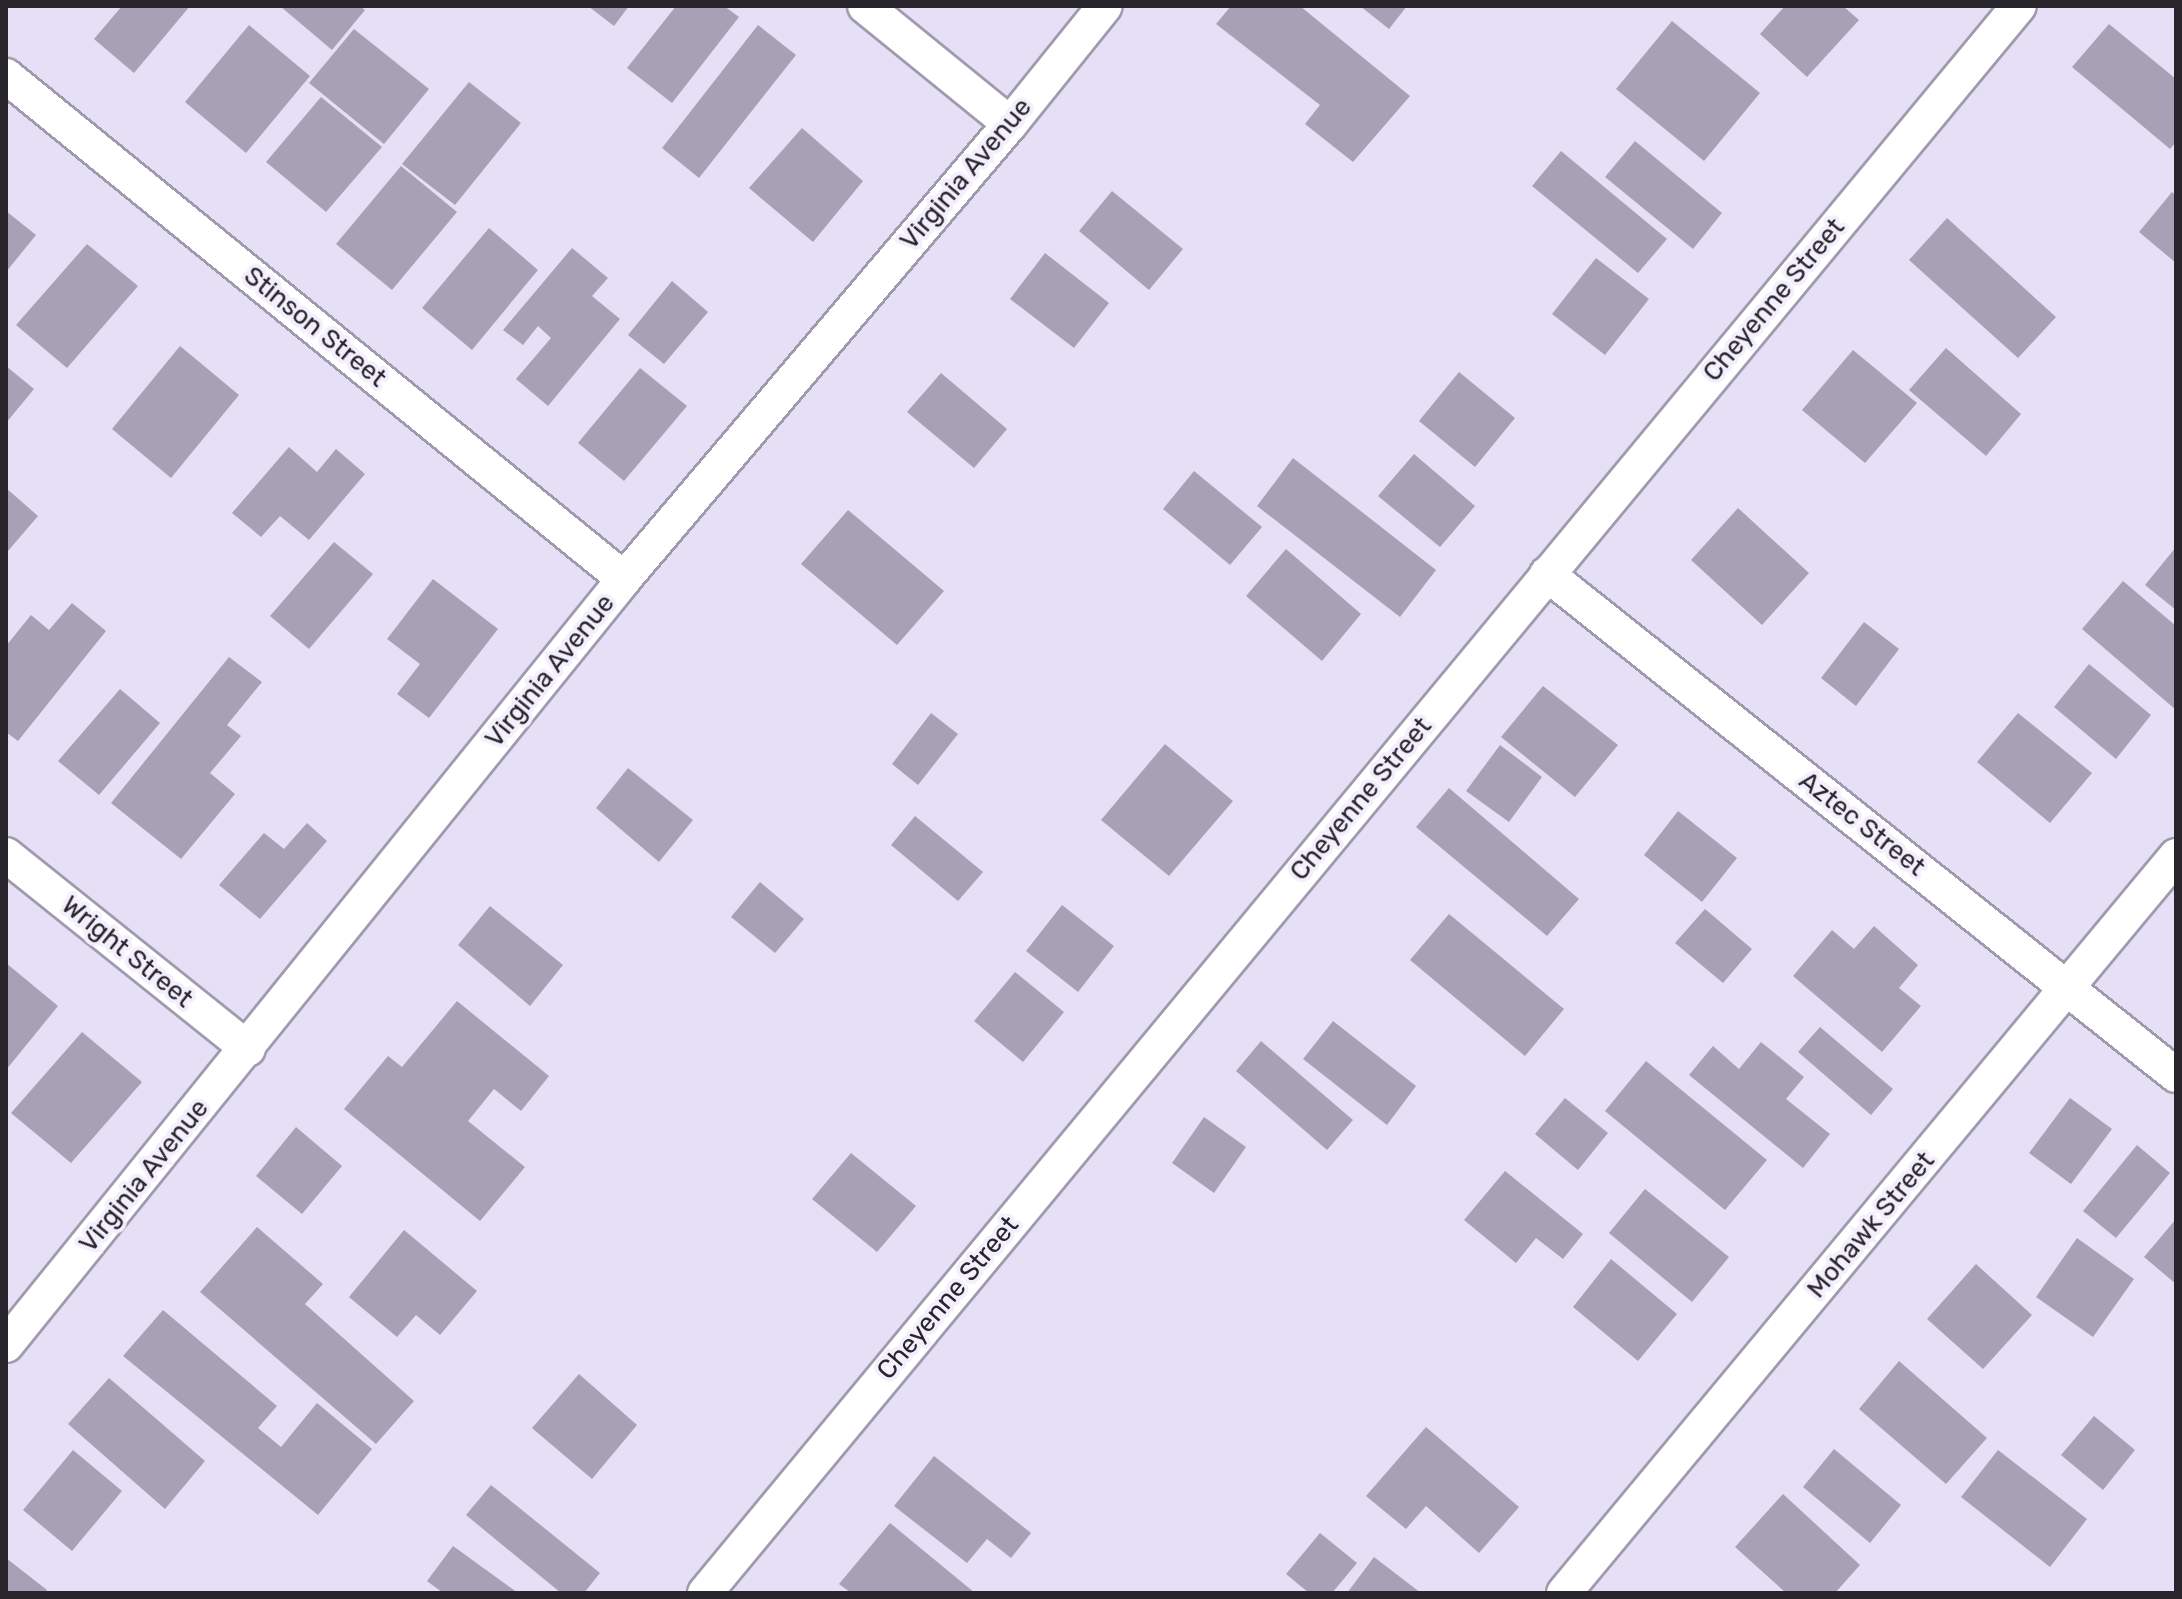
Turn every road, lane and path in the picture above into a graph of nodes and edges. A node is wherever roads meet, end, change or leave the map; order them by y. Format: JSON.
{"nodes":[{"id":1,"x":865,"y":6,"type":"edge"},
{"id":2,"x":1105,"y":6,"type":"edge"},
{"id":3,"x":2019,"y":6,"type":"edge"},
{"id":4,"x":6,"y":76,"type":"edge"},
{"id":5,"x":1010,"y":124,"type":"junction"},
{"id":6,"x":1547,"y":574,"type":"junction"},
{"id":7,"x":624,"y":579,"type":"junction"},
{"id":8,"x":6,"y":855,"type":"edge"},
{"id":9,"x":2176,"y":856,"type":"edge"},
{"id":10,"x":2068,"y":988,"type":"junction"},
{"id":11,"x":248,"y":1049,"type":"junction"},
{"id":12,"x":2176,"y":1075,"type":"edge"},
{"id":13,"x":6,"y":1345,"type":"edge"},
{"id":14,"x":705,"y":1593,"type":"edge"},
{"id":15,"x":1564,"y":1593,"type":"edge"}],
"edges":[{"from":1,"to":5,"type":"street"},
{"from":2,"to":5,"type":"street","name":"Virginia Avenue"},
{"from":3,"to":6,"type":"street","name":"Cheyenne Street"},
{"from":4,"to":7,"type":"street","name":"Stinson Street"},
{"from":5,"to":7,"type":"street","name":"Virginia Avenue"},
{"from":6,"to":10,"type":"street","name":"Aztec Street"},
{"from":6,"to":14,"type":"street","name":"Cheyenne Street"},
{"from":7,"to":11,"type":"street","name":"Virginia Avenue"},
{"from":8,"to":11,"type":"street","name":"Wright Street"},
{"from":9,"to":10,"type":"street","name":"Mohawk Street"},
{"from":10,"to":12,"type":"street","name":"Aztec Street"},
{"from":10,"to":15,"type":"street","name":"Mohawk Street"},
{"from":11,"to":13,"type":"street","name":"Virginia Avenue"}]}
